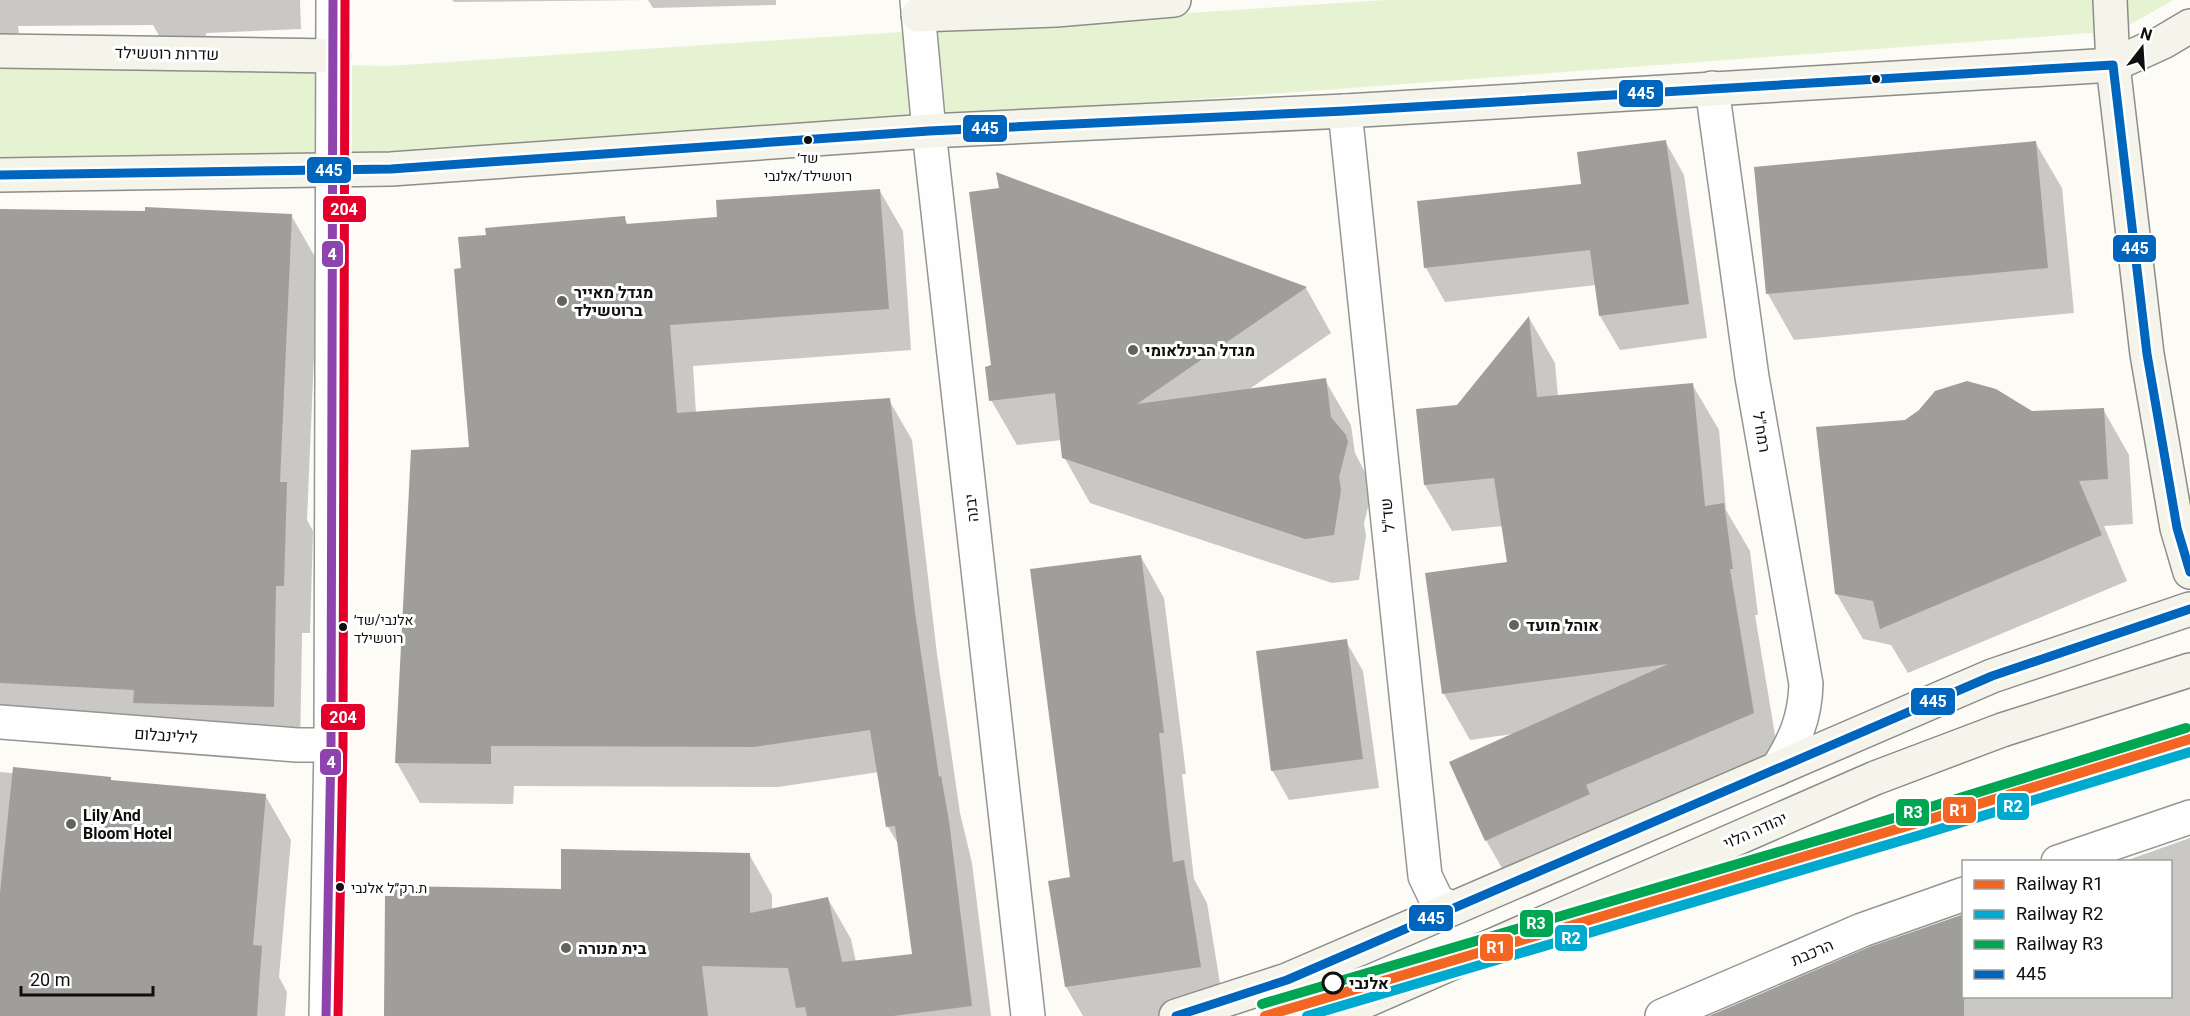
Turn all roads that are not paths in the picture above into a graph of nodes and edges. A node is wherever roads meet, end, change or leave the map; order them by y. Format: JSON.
{"nodes":[{"id":1,"x":333,"y":0,"type":"edge"},
{"id":2,"x":1174,"y":0,"type":"edge"},
{"id":3,"x":2110,"y":0,"type":"edge"},
{"id":4,"x":917,"y":8,"type":"edge"},
{"id":5,"x":2190,"y":26,"type":"edge"},
{"id":6,"x":0,"y":51,"type":"edge"},
{"id":7,"x":334,"y":56,"type":"junction"},
{"id":8,"x":2113,"y":65,"type":"junction"},
{"id":9,"x":1712,"y":88,"type":"junction"},
{"id":10,"x":1345,"y":111,"type":"junction"},
{"id":11,"x":929,"y":132,"type":"junction"},
{"id":12,"x":333,"y":170,"type":"junction"},
{"id":13,"x":0,"y":175,"type":"edge"},
{"id":14,"x":2190,"y":572,"type":"edge"},
{"id":15,"x":2190,"y":609,"type":"edge"},
{"id":16,"x":2190,"y":670,"type":"edge"},
{"id":17,"x":0,"y":722,"type":"edge"},
{"id":18,"x":331,"y":744,"type":"junction"},
{"id":19,"x":1777,"y":769,"type":"junction"},
{"id":20,"x":2190,"y":817,"type":"edge"},
{"id":21,"x":2061,"y":860,"type":"edge"},
{"id":22,"x":1962,"y":895,"type":"edge"},
{"id":23,"x":1451,"y":908,"type":"junction"},
{"id":24,"x":326,"y":1016,"type":"edge"},
{"id":25,"x":1028,"y":1016,"type":"edge"},
{"id":26,"x":1176,"y":1016,"type":"edge"},
{"id":27,"x":1331,"y":1016,"type":"edge"},
{"id":28,"x":1662,"y":1016,"type":"edge"}],
"edges":[{"from":1,"to":7,"type":"street"},
{"from":2,"to":4,"type":"street"},
{"from":3,"to":8,"type":"street"},
{"from":4,"to":11,"type":"street","name":"יבנה"},
{"from":5,"to":8,"type":"street"},
{"from":6,"to":7,"type":"street","name":"שדרות רוטשילד"},
{"from":7,"to":12,"type":"street"},
{"from":8,"to":9,"type":"street"},
{"from":8,"to":14,"type":"street"},
{"from":9,"to":10,"type":"street"},
{"from":9,"to":19,"type":"street","name":"רמח\"ל"},
{"from":10,"to":11,"type":"street"},
{"from":10,"to":23,"type":"street","name":"שד\"ל"},
{"from":11,"to":12,"type":"street"},
{"from":11,"to":25,"type":"street","name":"יבנה"},
{"from":12,"to":13,"type":"street"},
{"from":12,"to":18,"type":"street"},
{"from":15,"to":19,"type":"street"},
{"from":16,"to":27,"type":"street","name":"יהודה הלוי"},
{"from":17,"to":18,"type":"street","name":"לילינבלום"},
{"from":18,"to":24,"type":"street"},
{"from":19,"to":23,"type":"street"},
{"from":20,"to":21,"type":"street"},
{"from":22,"to":28,"type":"street","name":"הרכבת"},
{"from":23,"to":26,"type":"street"}]}
